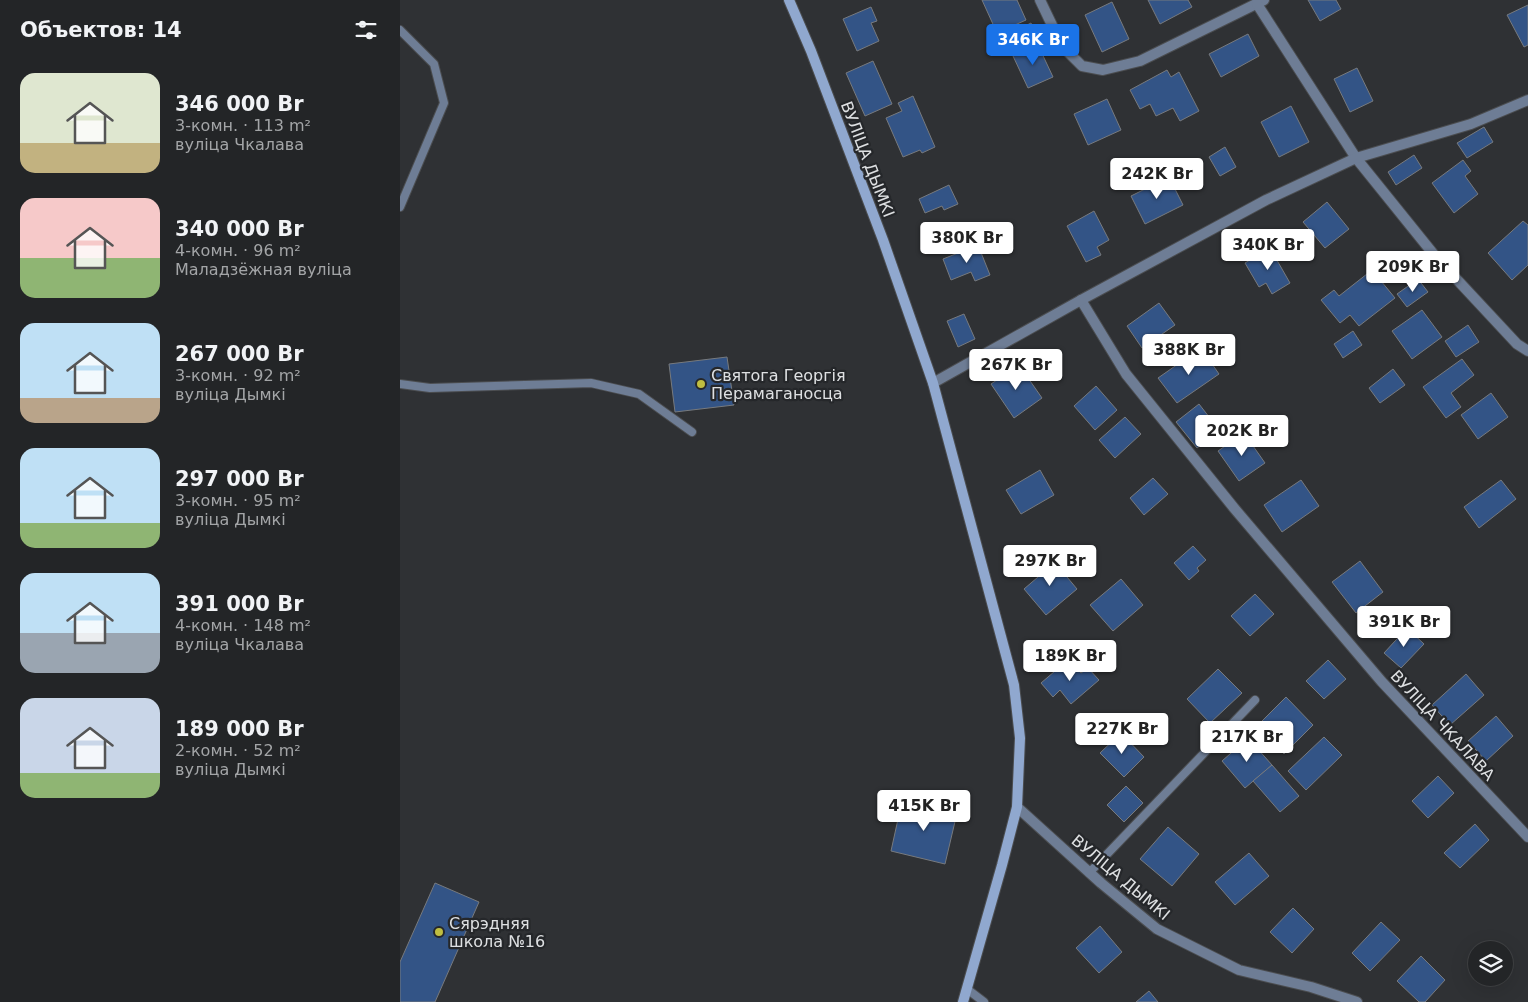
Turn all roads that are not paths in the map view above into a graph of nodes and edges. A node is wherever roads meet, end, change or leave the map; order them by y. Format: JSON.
{"nodes":[{"id":1,"x":789,"y":0,"type":"edge"},
{"id":2,"x":1040,"y":0,"type":"edge"},
{"id":3,"x":1261,"y":2,"type":"edge"},
{"id":4,"x":400,"y":30,"type":"edge"},
{"id":5,"x":1528,"y":100,"type":"edge"},
{"id":6,"x":1356,"y":158,"type":"junction"},
{"id":7,"x":400,"y":206,"type":"edge"},
{"id":8,"x":1082,"y":300,"type":"junction"},
{"id":9,"x":1528,"y":352,"type":"edge"},
{"id":10,"x":933,"y":383,"type":"junction"},
{"id":11,"x":400,"y":384,"type":"edge"},
{"id":12,"x":692,"y":432,"type":"dead end"},
{"id":13,"x":1255,"y":700,"type":"dead end"},
{"id":14,"x":1017,"y":806,"type":"junction"},
{"id":15,"x":1528,"y":837,"type":"edge"},
{"id":16,"x":1089,"y":873,"type":"junction"},
{"id":17,"x":967,"y":989,"type":"junction"},
{"id":18,"x":963,"y":1002,"type":"edge"},
{"id":19,"x":984,"y":1002,"type":"edge"},
{"id":20,"x":1356,"y":1002,"type":"edge"}],
"edges":[{"from":1,"to":10,"type":"street","name":"ВУЛІЦА ДЫМКІ"},
{"from":2,"to":3,"type":"street"},
{"from":3,"to":6,"type":"street"},
{"from":4,"to":7,"type":"lane"},
{"from":5,"to":6,"type":"street"},
{"from":6,"to":8,"type":"street"},
{"from":6,"to":9,"type":"street"},
{"from":8,"to":10,"type":"street"},
{"from":8,"to":15,"type":"street","name":"ВУЛІЦА ЧКАЛАВА"},
{"from":10,"to":14,"type":"street","name":"ВУЛІЦА ДЫМКІ"},
{"from":11,"to":12,"type":"lane"},
{"from":13,"to":16,"type":"lane"},
{"from":14,"to":16,"type":"street","name":"ВУЛІЦА ДЫМКІ"},
{"from":14,"to":17,"type":"street","name":"ВУЛІЦА ДЫМКІ"},
{"from":16,"to":20,"type":"street","name":"ВУЛІЦА ДЫМКІ"},
{"from":17,"to":18,"type":"street","name":"ВУЛІЦА ДЫМКІ"},
{"from":17,"to":19,"type":"lane"}]}
